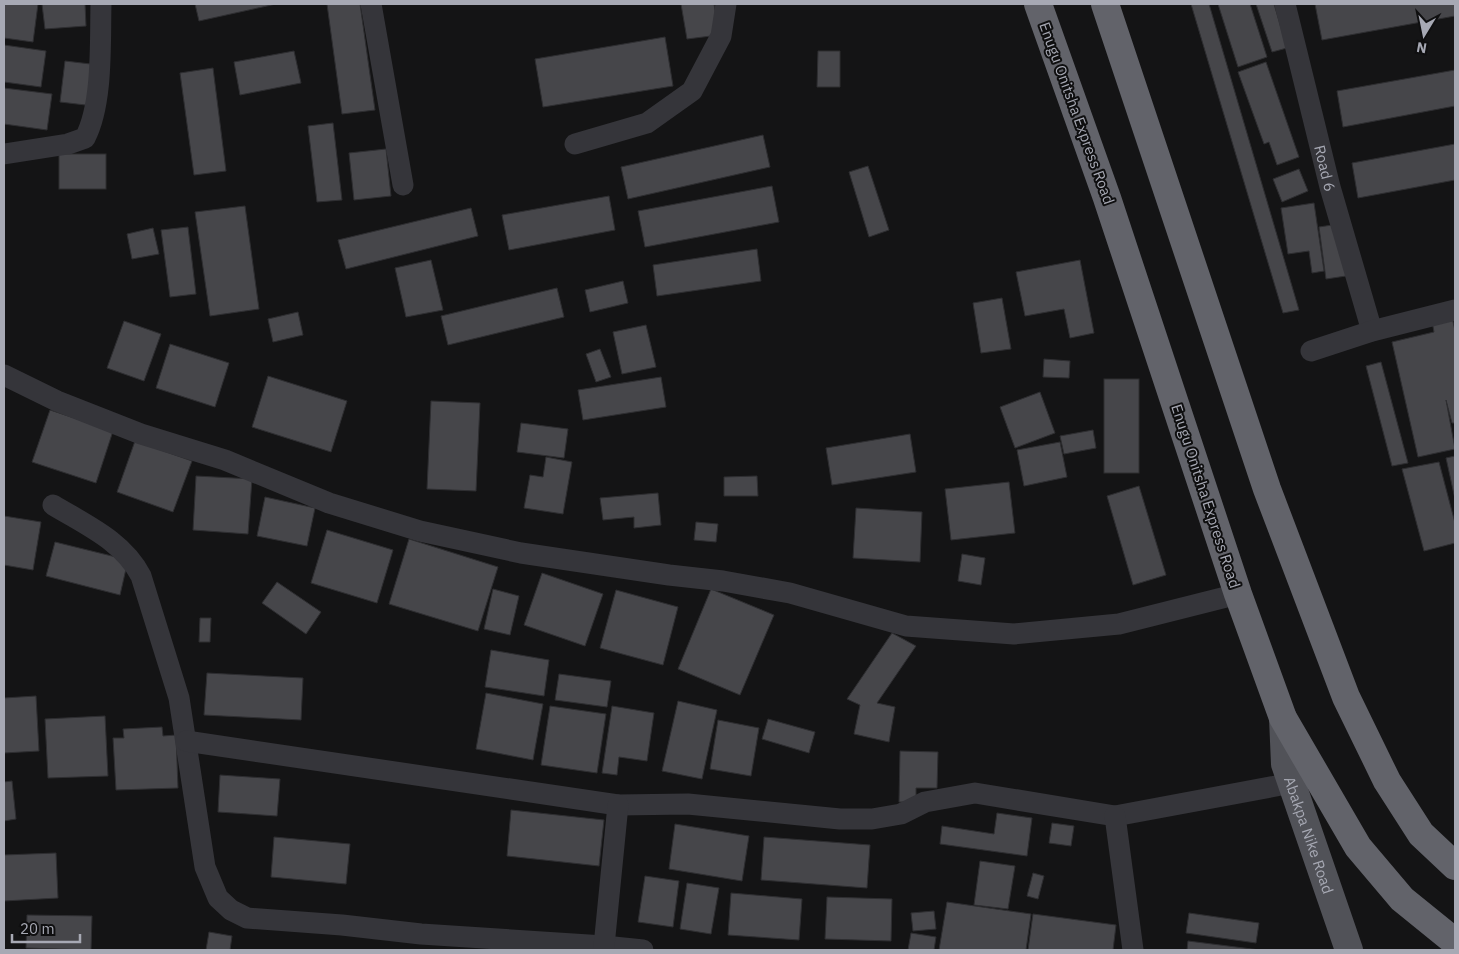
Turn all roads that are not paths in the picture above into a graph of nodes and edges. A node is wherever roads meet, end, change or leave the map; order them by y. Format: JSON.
{"nodes":[{"id":1,"x":101,"y":4,"type":"edge"},
{"id":2,"x":370,"y":4,"type":"edge"},
{"id":3,"x":726,"y":4,"type":"edge"},
{"id":4,"x":1038,"y":4,"type":"edge"},
{"id":5,"x":1106,"y":4,"type":"edge"},
{"id":6,"x":1285,"y":4,"type":"edge"},
{"id":7,"x":575,"y":144,"type":"dead end"},
{"id":8,"x":4,"y":154,"type":"edge"},
{"id":9,"x":403,"y":185,"type":"dead end"},
{"id":10,"x":1455,"y":310,"type":"edge"},
{"id":11,"x":1372,"y":331,"type":"junction"},
{"id":12,"x":1312,"y":351,"type":"dead end"},
{"id":13,"x":4,"y":375,"type":"edge"},
{"id":14,"x":53,"y":505,"type":"dead end"},
{"id":15,"x":1238,"y":594,"type":"junction"},
{"id":16,"x":1283,"y":718,"type":"junction"},
{"id":17,"x":186,"y":741,"type":"junction"},
{"id":18,"x":1292,"y":783,"type":"junction"},
{"id":19,"x":618,"y":805,"type":"junction"},
{"id":20,"x":1115,"y":816,"type":"junction"},
{"id":21,"x":1455,"y":866,"type":"edge"},
{"id":22,"x":419,"y":942,"type":"edge"},
{"id":23,"x":1455,"y":942,"type":"edge"},
{"id":24,"x":604,"y":946,"type":"junction"},
{"id":25,"x":643,"y":950,"type":"edge"},
{"id":26,"x":1133,"y":950,"type":"edge"},
{"id":27,"x":1349,"y":950,"type":"edge"}],
"edges":[{"from":1,"to":8,"type":"street"},
{"from":2,"to":9,"type":"street"},
{"from":3,"to":7,"type":"street"},
{"from":4,"to":15,"type":"highway","name":"Enugu Onitsha Express Road"},
{"from":5,"to":21,"type":"highway"},
{"from":6,"to":11,"type":"street","name":"Road 6"},
{"from":10,"to":11,"type":"street"},
{"from":11,"to":12,"type":"street"},
{"from":13,"to":15,"type":"street"},
{"from":14,"to":17,"type":"street"},
{"from":15,"to":16,"type":"highway","name":"Enugu Onitsha Express Road"},
{"from":16,"to":18,"type":"main road","name":"Abakpa Nike Road"},
{"from":16,"to":23,"type":"highway","name":"Enugu Onitsha Express Road"},
{"from":17,"to":19,"type":"street"},
{"from":17,"to":22,"type":"street"},
{"from":18,"to":20,"type":"street"},
{"from":18,"to":27,"type":"main road","name":"Abakpa Nike Road"},
{"from":19,"to":20,"type":"street"},
{"from":19,"to":24,"type":"street"},
{"from":20,"to":26,"type":"street"},
{"from":22,"to":24,"type":"street"},
{"from":24,"to":25,"type":"street"}]}
